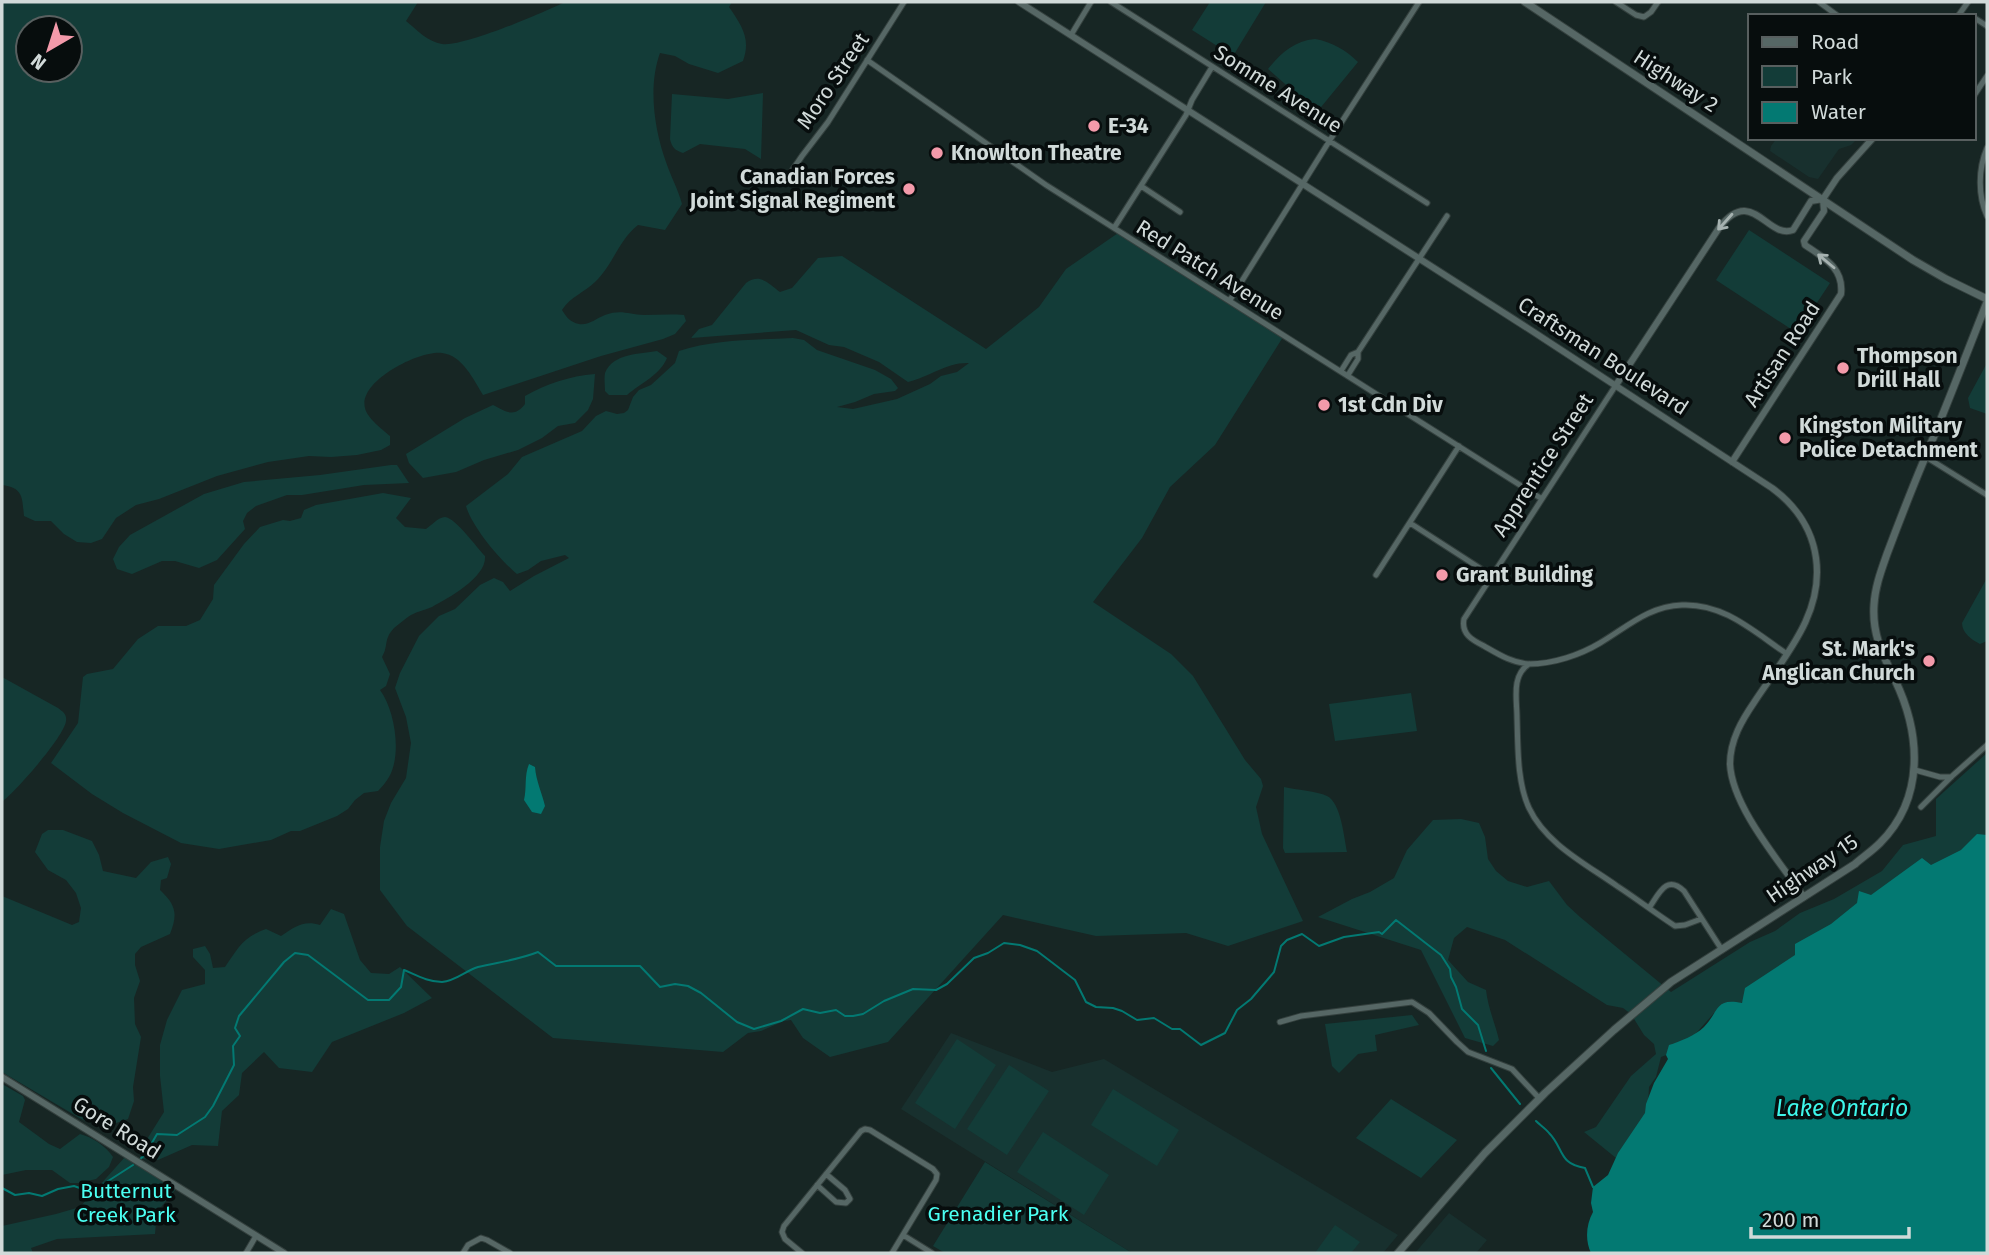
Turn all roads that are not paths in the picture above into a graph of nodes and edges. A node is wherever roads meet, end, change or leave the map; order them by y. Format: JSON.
{"nodes":[{"id":1,"x":904,"y":2,"type":"edge"},
{"id":2,"x":1019,"y":2,"type":"edge"},
{"id":3,"x":1091,"y":2,"type":"edge"},
{"id":4,"x":1111,"y":2,"type":"edge"},
{"id":5,"x":1419,"y":2,"type":"edge"},
{"id":6,"x":1525,"y":2,"type":"edge"},
{"id":7,"x":1616,"y":2,"type":"edge"},
{"id":8,"x":1658,"y":2,"type":"edge"},
{"id":9,"x":1819,"y":2,"type":"edge"},
{"id":10,"x":1968,"y":2,"type":"edge"},
{"id":11,"x":1960,"y":13,"type":"edge"},
{"id":12,"x":1835,"y":14,"type":"edge"},
{"id":13,"x":1071,"y":35,"type":"junction"},
{"id":14,"x":867,"y":60,"type":"junction"},
{"id":15,"x":1212,"y":67,"type":"junction"},
{"id":16,"x":1987,"y":76,"type":"edge"},
{"id":17,"x":1975,"y":94,"type":"edge"},
{"id":18,"x":1188,"y":109,"type":"junction"},
{"id":19,"x":1330,"y":140,"type":"junction"},
{"id":20,"x":1871,"y":140,"type":"edge"},
{"id":21,"x":1987,"y":148,"type":"edge"},
{"id":22,"x":787,"y":178,"type":"dead end"},
{"id":23,"x":1303,"y":183,"type":"junction"},
{"id":24,"x":1141,"y":186,"type":"junction"},
{"id":25,"x":1823,"y":199,"type":"junction"},
{"id":26,"x":1427,"y":203,"type":"dead end"},
{"id":27,"x":1180,"y":212,"type":"dead end"},
{"id":28,"x":1447,"y":216,"type":"dead end"},
{"id":29,"x":1987,"y":216,"type":"edge"},
{"id":30,"x":1114,"y":229,"type":"junction"},
{"id":31,"x":1419,"y":258,"type":"junction"},
{"id":32,"x":1230,"y":300,"type":"junction"},
{"id":33,"x":1987,"y":300,"type":"edge"},
{"id":34,"x":1358,"y":352,"type":"junction"},
{"id":35,"x":1341,"y":370,"type":"junction"},
{"id":36,"x":1348,"y":375,"type":"junction"},
{"id":37,"x":1616,"y":385,"type":"junction"},
{"id":38,"x":1459,"y":446,"type":"junction"},
{"id":39,"x":1926,"y":457,"type":"junction"},
{"id":40,"x":1732,"y":462,"type":"junction"},
{"id":41,"x":1987,"y":495,"type":"edge"},
{"id":42,"x":1542,"y":499,"type":"junction"},
{"id":43,"x":1410,"y":523,"type":"junction"},
{"id":44,"x":1376,"y":575,"type":"dead end"},
{"id":45,"x":1492,"y":576,"type":"junction"},
{"id":46,"x":1787,"y":654,"type":"junction"},
{"id":47,"x":1512,"y":660,"type":"junction"},
{"id":48,"x":1529,"y":664,"type":"junction"},
{"id":49,"x":1519,"y":672,"type":"junction"},
{"id":50,"x":1987,"y":745,"type":"edge"},
{"id":51,"x":1914,"y":770,"type":"junction"},
{"id":52,"x":1951,"y":777,"type":"junction"},
{"id":53,"x":1921,"y":807,"type":"dead end"},
{"id":54,"x":1804,"y":897,"type":"junction"},
{"id":55,"x":1649,"y":908,"type":"junction"},
{"id":56,"x":1701,"y":919,"type":"junction"},
{"id":57,"x":1722,"y":950,"type":"junction"},
{"id":58,"x":1280,"y":1021,"type":"dead end"},
{"id":59,"x":2,"y":1077,"type":"edge"},
{"id":60,"x":1539,"y":1098,"type":"junction"},
{"id":61,"x":826,"y":1174,"type":"junction"},
{"id":62,"x":817,"y":1185,"type":"junction"},
{"id":63,"x":903,"y":1235,"type":"junction"},
{"id":64,"x":256,"y":1236,"type":"junction"},
{"id":65,"x":246,"y":1253,"type":"edge"},
{"id":66,"x":284,"y":1253,"type":"edge"},
{"id":67,"x":463,"y":1253,"type":"edge"},
{"id":68,"x":510,"y":1253,"type":"edge"},
{"id":69,"x":802,"y":1253,"type":"edge"},
{"id":70,"x":892,"y":1253,"type":"edge"},
{"id":71,"x":932,"y":1253,"type":"edge"},
{"id":72,"x":1398,"y":1253,"type":"edge"}],
"edges":[{"from":1,"to":14,"type":"street","name":"Moro Street"},
{"from":2,"to":13,"type":"street","name":"Craftsman Boulevard"},
{"from":3,"to":13,"type":"street"},
{"from":4,"to":15,"type":"street","name":"Somme Avenue"},
{"from":5,"to":19,"type":"street"},
{"from":6,"to":25,"type":"main road","name":"Highway 2"},
{"from":7,"to":8,"type":"street"},
{"from":9,"to":12,"type":"street"},
{"from":10,"to":11,"type":"street"},
{"from":13,"to":18,"type":"street","name":"Craftsman Boulevard"},
{"from":14,"to":22,"type":"street","name":"Moro Street"},
{"from":14,"to":30,"type":"street","name":"Red Patch Avenue"},
{"from":15,"to":18,"type":"street"},
{"from":15,"to":19,"type":"street","name":"Somme Avenue"},
{"from":16,"to":17,"type":"street"},
{"from":18,"to":23,"type":"street","name":"Craftsman Boulevard"},
{"from":18,"to":24,"type":"street"},
{"from":19,"to":23,"type":"street"},
{"from":19,"to":26,"type":"street","name":"Somme Avenue"},
{"from":20,"to":25,"type":"street"},
{"from":21,"to":29,"type":"street"},
{"from":23,"to":31,"type":"street","name":"Craftsman Boulevard"},
{"from":23,"to":32,"type":"street"},
{"from":24,"to":27,"type":"street"},
{"from":24,"to":30,"type":"street"},
{"from":25,"to":33,"type":"main road","name":"Highway 2"},
{"from":25,"to":37,"type":"street","name":"Apprentice Street","one_way":true},
{"from":40,"to":25,"type":"street","name":"Artisan Road","one_way":true},
{"from":28,"to":31,"type":"street"},
{"from":30,"to":32,"type":"street","name":"Red Patch Avenue"},
{"from":31,"to":34,"type":"street"},
{"from":31,"to":37,"type":"street","name":"Craftsman Boulevard"},
{"from":32,"to":35,"type":"street","name":"Red Patch Avenue"},
{"from":33,"to":39,"type":"main road","name":"Highway 15"},
{"from":34,"to":35,"type":"street"},
{"from":34,"to":36,"type":"street"},
{"from":35,"to":36,"type":"street","name":"Red Patch Avenue"},
{"from":36,"to":38,"type":"street","name":"Red Patch Avenue"},
{"from":37,"to":40,"type":"street","name":"Craftsman Boulevard"},
{"from":37,"to":42,"type":"street","name":"Apprentice Street"},
{"from":38,"to":42,"type":"street","name":"Red Patch Avenue"},
{"from":38,"to":43,"type":"street"},
{"from":39,"to":41,"type":"street"},
{"from":39,"to":51,"type":"main road","name":"Highway 15"},
{"from":40,"to":46,"type":"street","name":"Craftsman Boulevard"},
{"from":42,"to":45,"type":"street","name":"Apprentice Street"},
{"from":43,"to":44,"type":"street"},
{"from":43,"to":45,"type":"street"},
{"from":45,"to":47,"type":"street","name":"Apprentice Street"},
{"from":46,"to":48,"type":"street"},
{"from":46,"to":54,"type":"street","name":"Craftsman Boulevard"},
{"from":47,"to":48,"type":"street","name":"Apprentice Street"},
{"from":47,"to":49,"type":"street"},
{"from":48,"to":49,"type":"street"},
{"from":49,"to":55,"type":"street"},
{"from":50,"to":52,"type":"street"},
{"from":51,"to":52,"type":"street"},
{"from":51,"to":54,"type":"main road","name":"Highway 15"},
{"from":52,"to":53,"type":"street"},
{"from":54,"to":57,"type":"main road","name":"Highway 15"},
{"from":55,"to":56,"type":"street"},
{"from":55,"to":56,"type":"street"},
{"from":56,"to":57,"type":"street"},
{"from":57,"to":60,"type":"main road","name":"Highway 15"},
{"from":58,"to":60,"type":"street"},
{"from":59,"to":64,"type":"street","name":"Gore Road"},
{"from":60,"to":72,"type":"main road","name":"Highway 15"},
{"from":61,"to":62,"type":"street"},
{"from":61,"to":62,"type":"street"},
{"from":61,"to":63,"type":"street"},
{"from":62,"to":69,"type":"street"},
{"from":63,"to":70,"type":"street"},
{"from":63,"to":71,"type":"street"},
{"from":64,"to":65,"type":"street"},
{"from":64,"to":66,"type":"street","name":"Gore Road"},
{"from":67,"to":68,"type":"street"}]}
